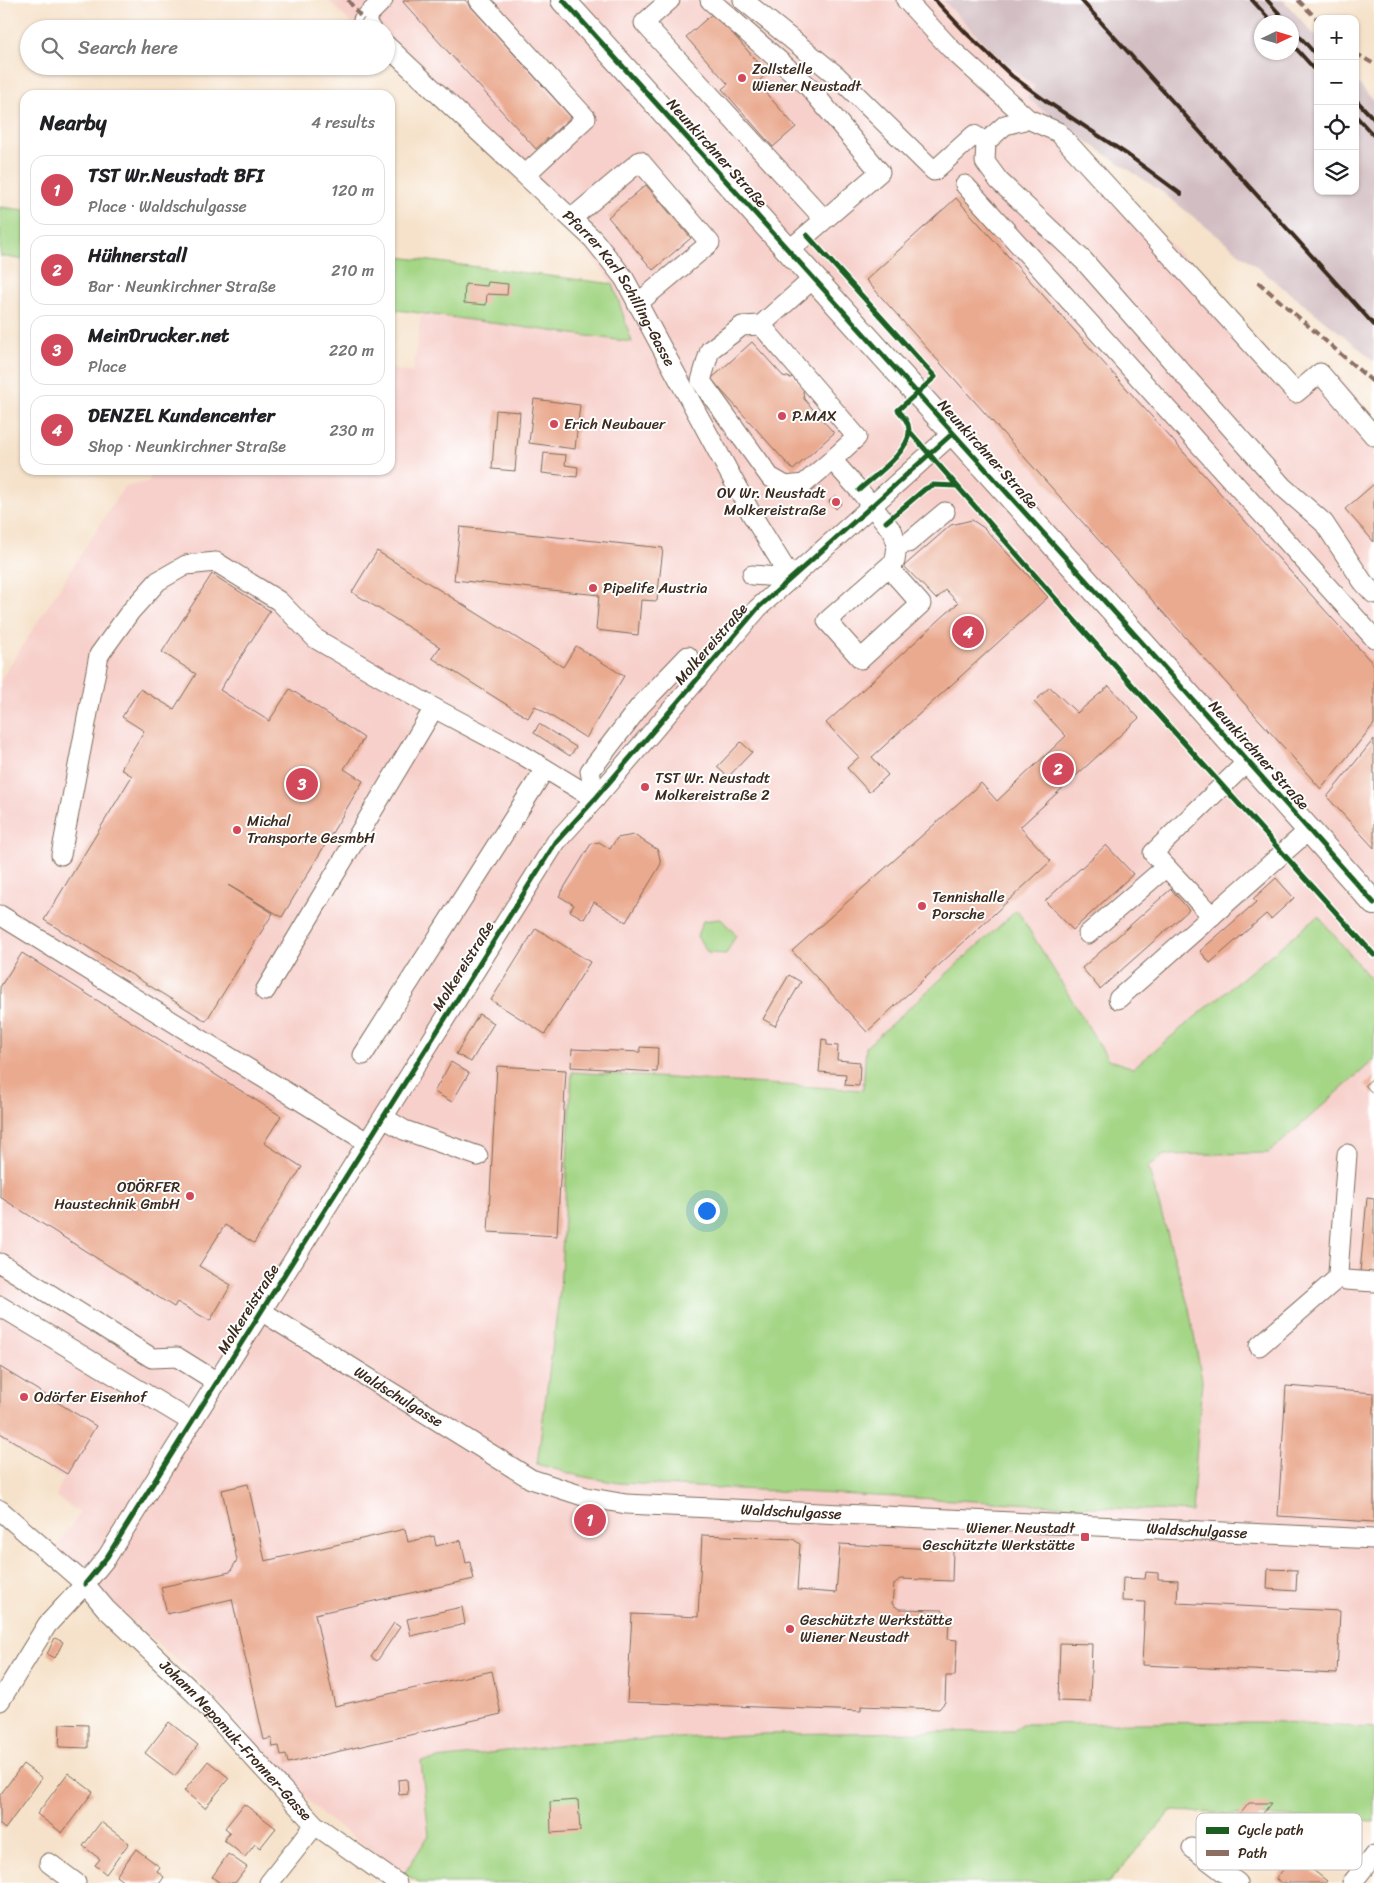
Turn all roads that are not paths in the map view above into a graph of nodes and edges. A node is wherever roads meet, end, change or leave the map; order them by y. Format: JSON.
{"nodes":[{"id":1,"x":383,"y":0,"type":"edge"},
{"id":2,"x":479,"y":0,"type":"edge"},
{"id":3,"x":563,"y":0,"type":"edge"},
{"id":4,"x":670,"y":0,"type":"edge"},
{"id":5,"x":710,"y":0,"type":"edge"},
{"id":6,"x":743,"y":0,"type":"edge"},
{"id":7,"x":906,"y":0,"type":"edge"},
{"id":8,"x":370,"y":20,"type":"edge"},
{"id":9,"x":395,"y":53,"type":"edge"},
{"id":10,"x":1028,"y":120,"type":"junction"},
{"id":11,"x":986,"y":142,"type":"junction"},
{"id":12,"x":526,"y":174,"type":"junction"},
{"id":13,"x":965,"y":185,"type":"dead end"},
{"id":14,"x":572,"y":218,"type":"junction"},
{"id":15,"x":824,"y":220,"type":"junction"},
{"id":16,"x":788,"y":251,"type":"junction"},
{"id":17,"x":814,"y":278,"type":"junction"},
{"id":18,"x":637,"y":304,"type":"junction"},
{"id":19,"x":761,"y":325,"type":"junction"},
{"id":20,"x":953,"y":433,"type":"junction"},
{"id":21,"x":1374,"y":436,"type":"edge"},
{"id":22,"x":832,"y":460,"type":"junction"},
{"id":23,"x":872,"y":506,"type":"junction"},
{"id":24,"x":945,"y":512,"type":"dead end"},
{"id":25,"x":897,"y":545,"type":"junction"},
{"id":26,"x":888,"y":567,"type":"junction"},
{"id":27,"x":752,"y":575,"type":"dead end"},
{"id":28,"x":791,"y":578,"type":"junction"},
{"id":29,"x":1374,"y":594,"type":"edge"},
{"id":30,"x":1374,"y":638,"type":"edge"},
{"id":31,"x":715,"y":658,"type":"junction"},
{"id":32,"x":434,"y":708,"type":"junction"},
{"id":33,"x":1248,"y":762,"type":"junction"},
{"id":34,"x":545,"y":769,"type":"junction"},
{"id":35,"x":595,"y":799,"type":"junction"},
{"id":36,"x":1309,"y":830,"type":"junction"},
{"id":37,"x":61,"y":855,"type":"dead end"},
{"id":38,"x":1166,"y":867,"type":"junction"},
{"id":39,"x":1374,"y":903,"type":"edge"},
{"id":40,"x":0,"y":915,"type":"edge"},
{"id":41,"x":1212,"y":916,"type":"junction"},
{"id":42,"x":1088,"y":934,"type":"dead end"},
{"id":43,"x":265,"y":991,"type":"dead end"},
{"id":44,"x":1118,"y":999,"type":"dead end"},
{"id":45,"x":363,"y":1055,"type":"dead end"},
{"id":46,"x":384,"y":1118,"type":"junction"},
{"id":47,"x":367,"y":1142,"type":"junction"},
{"id":48,"x":1347,"y":1154,"type":"dead end"},
{"id":49,"x":478,"y":1156,"type":"dead end"},
{"id":50,"x":0,"y":1263,"type":"edge"},
{"id":51,"x":1339,"y":1277,"type":"junction"},
{"id":52,"x":1374,"y":1282,"type":"edge"},
{"id":53,"x":0,"y":1306,"type":"edge"},
{"id":54,"x":261,"y":1311,"type":"junction"},
{"id":55,"x":1258,"y":1346,"type":"dead end"},
{"id":56,"x":217,"y":1382,"type":"junction"},
{"id":57,"x":192,"y":1422,"type":"junction"},
{"id":58,"x":0,"y":1510,"type":"edge"},
{"id":59,"x":1374,"y":1539,"type":"edge"},
{"id":60,"x":86,"y":1584,"type":"junction"},
{"id":61,"x":0,"y":1701,"type":"edge"},
{"id":62,"x":315,"y":1825,"type":"junction"},
{"id":63,"x":1192,"y":1848,"type":"dead end"},
{"id":64,"x":1196,"y":1851,"type":"edge"},
{"id":65,"x":1374,"y":1855,"type":"edge"},
{"id":66,"x":50,"y":1863,"type":"dead end"},
{"id":67,"x":1221,"y":1870,"type":"edge"},
{"id":68,"x":76,"y":1883,"type":"edge"},
{"id":69,"x":269,"y":1883,"type":"edge"},
{"id":70,"x":397,"y":1883,"type":"edge"},
{"id":71,"x":1238,"y":1883,"type":"edge"},
{"id":72,"x":1352,"y":1883,"type":"edge"}],
"edges":[{"from":1,"to":8,"type":"street"},
{"from":2,"to":12,"type":"street"},
{"from":3,"to":16,"type":"main road","name":"Neunkirchner Straße"},
{"from":4,"to":15,"type":"street"},
{"from":5,"to":15,"type":"street"},
{"from":6,"to":11,"type":"street"},
{"from":7,"to":10,"type":"street"},
{"from":9,"to":12,"type":"street","name":"Pfarrer Karl Schilling-Gasse"},
{"from":10,"to":11,"type":"street"},
{"from":10,"to":21,"type":"street"},
{"from":11,"to":29,"type":"street"},
{"from":12,"to":14,"type":"street","name":"Pfarrer Karl Schilling-Gasse"},
{"from":13,"to":30,"type":"street"},
{"from":14,"to":18,"type":"street","name":"Pfarrer Karl Schilling-Gasse"},
{"from":14,"to":18,"type":"street"},
{"from":15,"to":16,"type":"street"},
{"from":16,"to":17,"type":"main road","name":"Neunkirchner Straße"},
{"from":17,"to":19,"type":"street"},
{"from":17,"to":20,"type":"main road","name":"Neunkirchner Straße"},
{"from":18,"to":28,"type":"street","name":"Pfarrer Karl Schilling-Gasse"},
{"from":19,"to":22,"type":"street"},
{"from":19,"to":22,"type":"street"},
{"from":20,"to":23,"type":"street","name":"Molkereistraße"},
{"from":20,"to":33,"type":"main road","name":"Neunkirchner Straße"},
{"from":22,"to":23,"type":"street"},
{"from":23,"to":25,"type":"street"},
{"from":23,"to":28,"type":"street","name":"Molkereistraße"},
{"from":24,"to":25,"type":"street"},
{"from":25,"to":26,"type":"street"},
{"from":26,"to":26,"type":"street"},
{"from":27,"to":28,"type":"street"},
{"from":28,"to":31,"type":"street","name":"Molkereistraße"},
{"from":31,"to":35,"type":"street","name":"Molkereistraße"},
{"from":31,"to":35,"type":"street"},
{"from":32,"to":34,"type":"street"},
{"from":32,"to":37,"type":"street"},
{"from":32,"to":43,"type":"street"},
{"from":33,"to":36,"type":"main road","name":"Neunkirchner Straße"},
{"from":33,"to":38,"type":"street"},
{"from":34,"to":35,"type":"street"},
{"from":34,"to":45,"type":"street"},
{"from":35,"to":46,"type":"street","name":"Molkereistraße"},
{"from":36,"to":39,"type":"main road","name":"Neunkirchner Straße"},
{"from":36,"to":41,"type":"street"},
{"from":38,"to":41,"type":"street"},
{"from":38,"to":42,"type":"street"},
{"from":40,"to":47,"type":"street"},
{"from":41,"to":44,"type":"street"},
{"from":46,"to":47,"type":"street","name":"Molkereistraße"},
{"from":46,"to":49,"type":"street"},
{"from":47,"to":54,"type":"street","name":"Molkereistraße"},
{"from":48,"to":51,"type":"street"},
{"from":50,"to":56,"type":"street"},
{"from":51,"to":52,"type":"street"},
{"from":51,"to":55,"type":"street"},
{"from":53,"to":57,"type":"street"},
{"from":54,"to":56,"type":"street","name":"Molkereistraße"},
{"from":54,"to":59,"type":"street","name":"Waldschulgasse"},
{"from":56,"to":57,"type":"street","name":"Molkereistraße"},
{"from":57,"to":60,"type":"street","name":"Molkereistraße"},
{"from":58,"to":60,"type":"street","name":"Johann Nepomuk-Fronner-Gasse"},
{"from":60,"to":61,"type":"street","name":"Molkereistraße"},
{"from":60,"to":62,"type":"street","name":"Johann Nepomuk-Fronner-Gasse"},
{"from":62,"to":69,"type":"street"},
{"from":62,"to":70,"type":"street","name":"Johann Nepomuk-Fronner-Gasse"},
{"from":63,"to":64,"type":"street"},
{"from":65,"to":72,"type":"street"},
{"from":66,"to":68,"type":"street"},
{"from":67,"to":71,"type":"street"}]}
